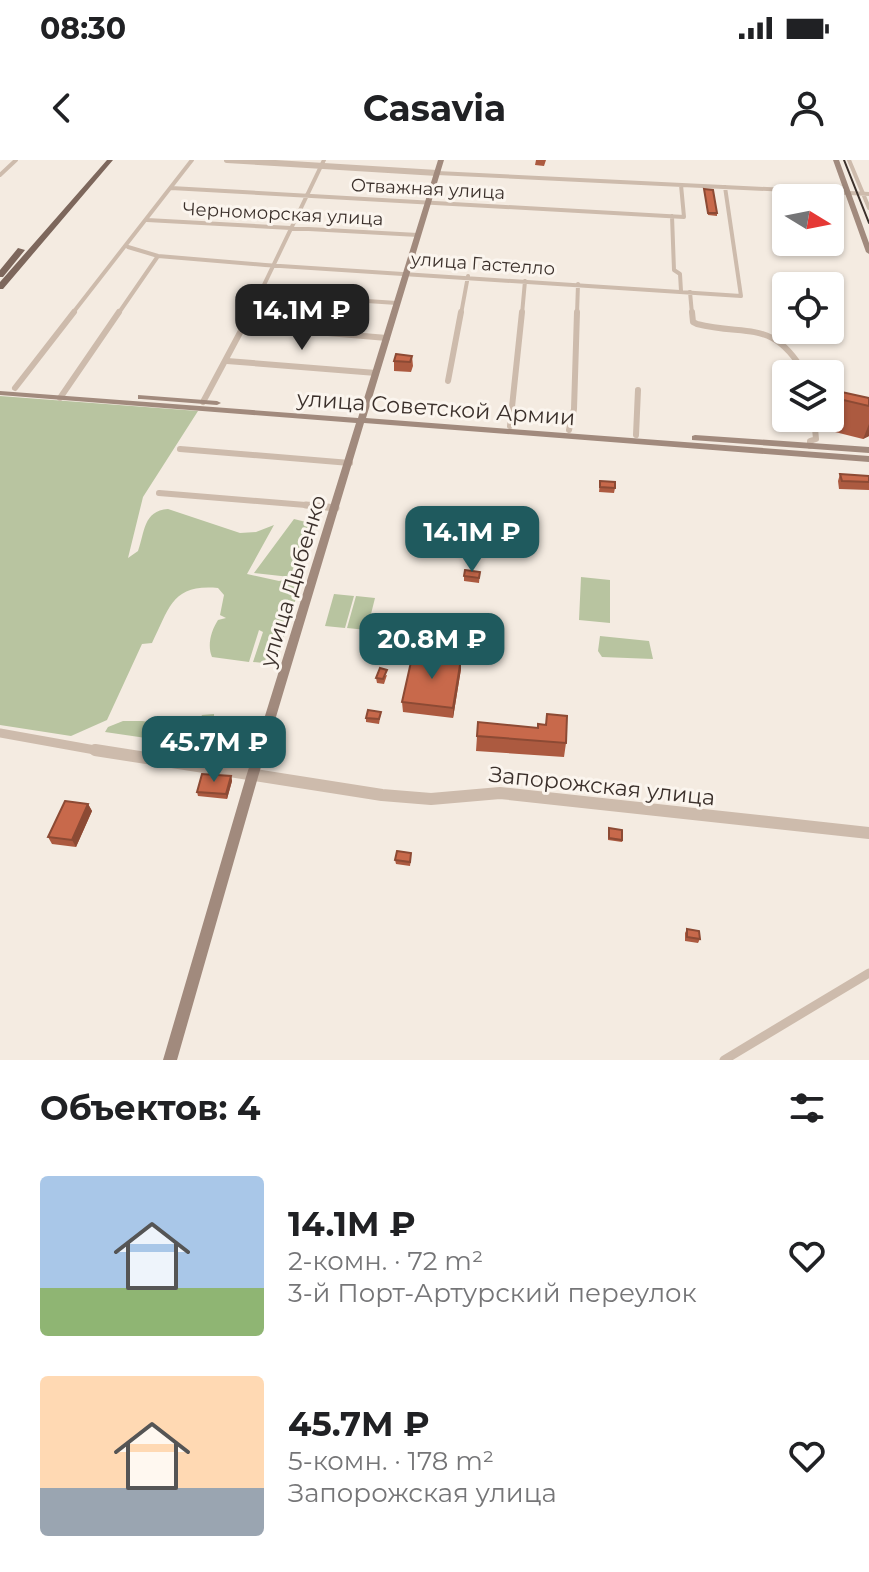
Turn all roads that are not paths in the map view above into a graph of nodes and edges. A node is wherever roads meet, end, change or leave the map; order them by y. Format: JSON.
{"nodes":[{"id":1,"x":16,"y":160,"type":"edge"},
{"id":2,"x":192,"y":160,"type":"edge"},
{"id":3,"x":227,"y":160,"type":"edge"},
{"id":4,"x":441,"y":160,"type":"edge"},
{"id":5,"x":849,"y":160,"type":"edge"},
{"id":6,"x":105,"y":161,"type":"edge"},
{"id":7,"x":834,"y":162,"type":"edge"},
{"id":8,"x":323,"y":163,"type":"edge"},
{"id":9,"x":437,"y":173,"type":"junction"},
{"id":10,"x":0,"y":175,"type":"edge"},
{"id":11,"x":681,"y":185,"type":"junction"},
{"id":12,"x":725,"y":187,"type":"junction"},
{"id":13,"x":171,"y":188,"type":"junction"},
{"id":14,"x":846,"y":193,"type":"junction"},
{"id":15,"x":866,"y":194,"type":"edge"},
{"id":16,"x":306,"y":196,"type":"junction"},
{"id":17,"x":428,"y":203,"type":"junction"},
{"id":18,"x":869,"y":208,"type":"edge"},
{"id":19,"x":672,"y":216,"type":"junction"},
{"id":20,"x":147,"y":220,"type":"junction"},
{"id":21,"x":292,"y":227,"type":"junction"},
{"id":22,"x":418,"y":235,"type":"junction"},
{"id":23,"x":128,"y":247,"type":"junction"},
{"id":24,"x":869,"y":252,"type":"edge"},
{"id":25,"x":158,"y":256,"type":"junction"},
{"id":26,"x":274,"y":266,"type":"junction"},
{"id":27,"x":407,"y":273,"type":"junction"},
{"id":28,"x":0,"y":275,"type":"edge"},
{"id":29,"x":468,"y":276,"type":"junction"},
{"id":30,"x":525,"y":281,"type":"junction"},
{"id":31,"x":578,"y":284,"type":"junction"},
{"id":32,"x":0,"y":287,"type":"edge"},
{"id":33,"x":681,"y":291,"type":"junction"},
{"id":34,"x":690,"y":292,"type":"junction"},
{"id":35,"x":261,"y":294,"type":"junction"},
{"id":36,"x":397,"y":303,"type":"junction"},
{"id":37,"x":245,"y":326,"type":"junction"},
{"id":38,"x":387,"y":338,"type":"junction"},
{"id":39,"x":798,"y":360,"type":"edge"},
{"id":40,"x":227,"y":361,"type":"junction"},
{"id":41,"x":376,"y":373,"type":"junction"},
{"id":42,"x":448,"y":381,"type":"dead end"},
{"id":43,"x":0,"y":387,"type":"edge"},
{"id":44,"x":15,"y":388,"type":"junction"},
{"id":45,"x":638,"y":390,"type":"dead end"},
{"id":46,"x":0,"y":393,"type":"edge"},
{"id":47,"x":62,"y":395,"type":"junction"},
{"id":48,"x":201,"y":405,"type":"junction"},
{"id":49,"x":363,"y":417,"type":"junction"},
{"id":50,"x":510,"y":426,"type":"junction"},
{"id":51,"x":569,"y":430,"type":"junction"},
{"id":52,"x":815,"y":432,"type":"edge"},
{"id":53,"x":637,"y":438,"type":"junction"},
{"id":54,"x":731,"y":444,"type":"junction"},
{"id":55,"x":810,"y":446,"type":"junction"},
{"id":56,"x":180,"y":449,"type":"dead end"},
{"id":57,"x":869,"y":450,"type":"edge"},
{"id":58,"x":869,"y":459,"type":"edge"},
{"id":59,"x":350,"y":463,"type":"junction"},
{"id":60,"x":159,"y":493,"type":"dead end"},
{"id":61,"x":337,"y":508,"type":"junction"},
{"id":62,"x":0,"y":733,"type":"edge"},
{"id":63,"x":252,"y":777,"type":"junction"},
{"id":64,"x":869,"y":833,"type":"edge"},
{"id":65,"x":869,"y":973,"type":"edge"},
{"id":66,"x":170,"y":1060,"type":"edge"},
{"id":67,"x":724,"y":1060,"type":"edge"}],
"edges":[{"from":1,"to":10,"type":"street"},
{"from":2,"to":13,"type":"street"},
{"from":3,"to":8,"type":"street"},
{"from":4,"to":9,"type":"main road","name":"улица Дыбенко"},
{"from":5,"to":15,"type":"street"},
{"from":6,"to":28,"type":"main road"},
{"from":6,"to":32,"type":"main road"},
{"from":7,"to":14,"type":"main road"},
{"from":8,"to":9,"type":"street"},
{"from":8,"to":16,"type":"street"},
{"from":9,"to":11,"type":"street"},
{"from":9,"to":17,"type":"main road","name":"улица Дыбенко"},
{"from":11,"to":12,"type":"street"},
{"from":11,"to":19,"type":"street","name":"Отважная улица"},
{"from":12,"to":14,"type":"street"},
{"from":12,"to":34,"type":"street","name":"улица Гастелло"},
{"from":13,"to":16,"type":"street","name":"Отважная улица"},
{"from":13,"to":20,"type":"street"},
{"from":14,"to":15,"type":"street"},
{"from":14,"to":24,"type":"main road"},
{"from":15,"to":18,"type":"street"},
{"from":16,"to":17,"type":"street","name":"Отважная улица"},
{"from":16,"to":21,"type":"street"},
{"from":17,"to":19,"type":"street","name":"Отважная улица"},
{"from":17,"to":22,"type":"main road","name":"улица Дыбенко"},
{"from":19,"to":33,"type":"street"},
{"from":20,"to":21,"type":"street","name":"Черноморская улица"},
{"from":20,"to":23,"type":"street"},
{"from":21,"to":22,"type":"street","name":"Черноморская улица"},
{"from":21,"to":26,"type":"street"},
{"from":22,"to":27,"type":"main road","name":"улица Дыбенко"},
{"from":23,"to":25,"type":"street","name":"улица Гастелло"},
{"from":23,"to":44,"type":"street"},
{"from":25,"to":26,"type":"street","name":"улица Гастелло"},
{"from":25,"to":47,"type":"street"},
{"from":26,"to":27,"type":"street","name":"улица Гастелло"},
{"from":26,"to":35,"type":"street"},
{"from":27,"to":29,"type":"street","name":"улица Гастелло"},
{"from":27,"to":36,"type":"main road","name":"улица Дыбенко"},
{"from":29,"to":30,"type":"street","name":"улица Гастелло"},
{"from":29,"to":42,"type":"street"},
{"from":30,"to":31,"type":"street","name":"улица Гастелло"},
{"from":30,"to":50,"type":"street"},
{"from":31,"to":33,"type":"street","name":"улица Гастелло"},
{"from":31,"to":51,"type":"street"},
{"from":33,"to":34,"type":"street","name":"улица Гастелло"},
{"from":34,"to":39,"type":"street"},
{"from":35,"to":36,"type":"street"},
{"from":35,"to":37,"type":"street"},
{"from":36,"to":38,"type":"main road","name":"улица Дыбенко"},
{"from":37,"to":38,"type":"street"},
{"from":37,"to":40,"type":"street"},
{"from":38,"to":41,"type":"main road","name":"улица Дыбенко"},
{"from":40,"to":41,"type":"street"},
{"from":40,"to":48,"type":"street"},
{"from":41,"to":49,"type":"main road","name":"улица Дыбенко"},
{"from":43,"to":44,"type":"main road","name":"улица Советской Армии"},
{"from":44,"to":47,"type":"main road","name":"улица Советской Армии"},
{"from":45,"to":53,"type":"street"},
{"from":46,"to":47,"type":"main road","name":"улица Советской Армии"},
{"from":47,"to":48,"type":"main road","name":"улица Советской Армии"},
{"from":48,"to":49,"type":"main road","name":"улица Советской Армии"},
{"from":49,"to":50,"type":"main road","name":"улица Советской Армии"},
{"from":49,"to":53,"type":"main road","name":"улица Советской Армии"},
{"from":49,"to":59,"type":"main road","name":"улица Дыбенко"},
{"from":50,"to":51,"type":"main road","name":"улица Советской Армии"},
{"from":51,"to":53,"type":"main road","name":"улица Советской Армии"},
{"from":52,"to":55,"type":"street"},
{"from":53,"to":54,"type":"main road","name":"улица Советской Армии"},
{"from":54,"to":55,"type":"main road","name":"улица Советской Армии"},
{"from":54,"to":58,"type":"main road","name":"улица Советской Армии"},
{"from":55,"to":57,"type":"main road","name":"улица Советской Армии"},
{"from":56,"to":59,"type":"street"},
{"from":59,"to":61,"type":"main road","name":"улица Дыбенко"},
{"from":60,"to":61,"type":"street"},
{"from":61,"to":63,"type":"main road","name":"улица Дыбенко"},
{"from":62,"to":63,"type":"street","name":"Запорожская улица"},
{"from":63,"to":64,"type":"street","name":"Запорожская улица"},
{"from":63,"to":66,"type":"main road","name":"улица Дыбенко"},
{"from":65,"to":67,"type":"street"}]}
